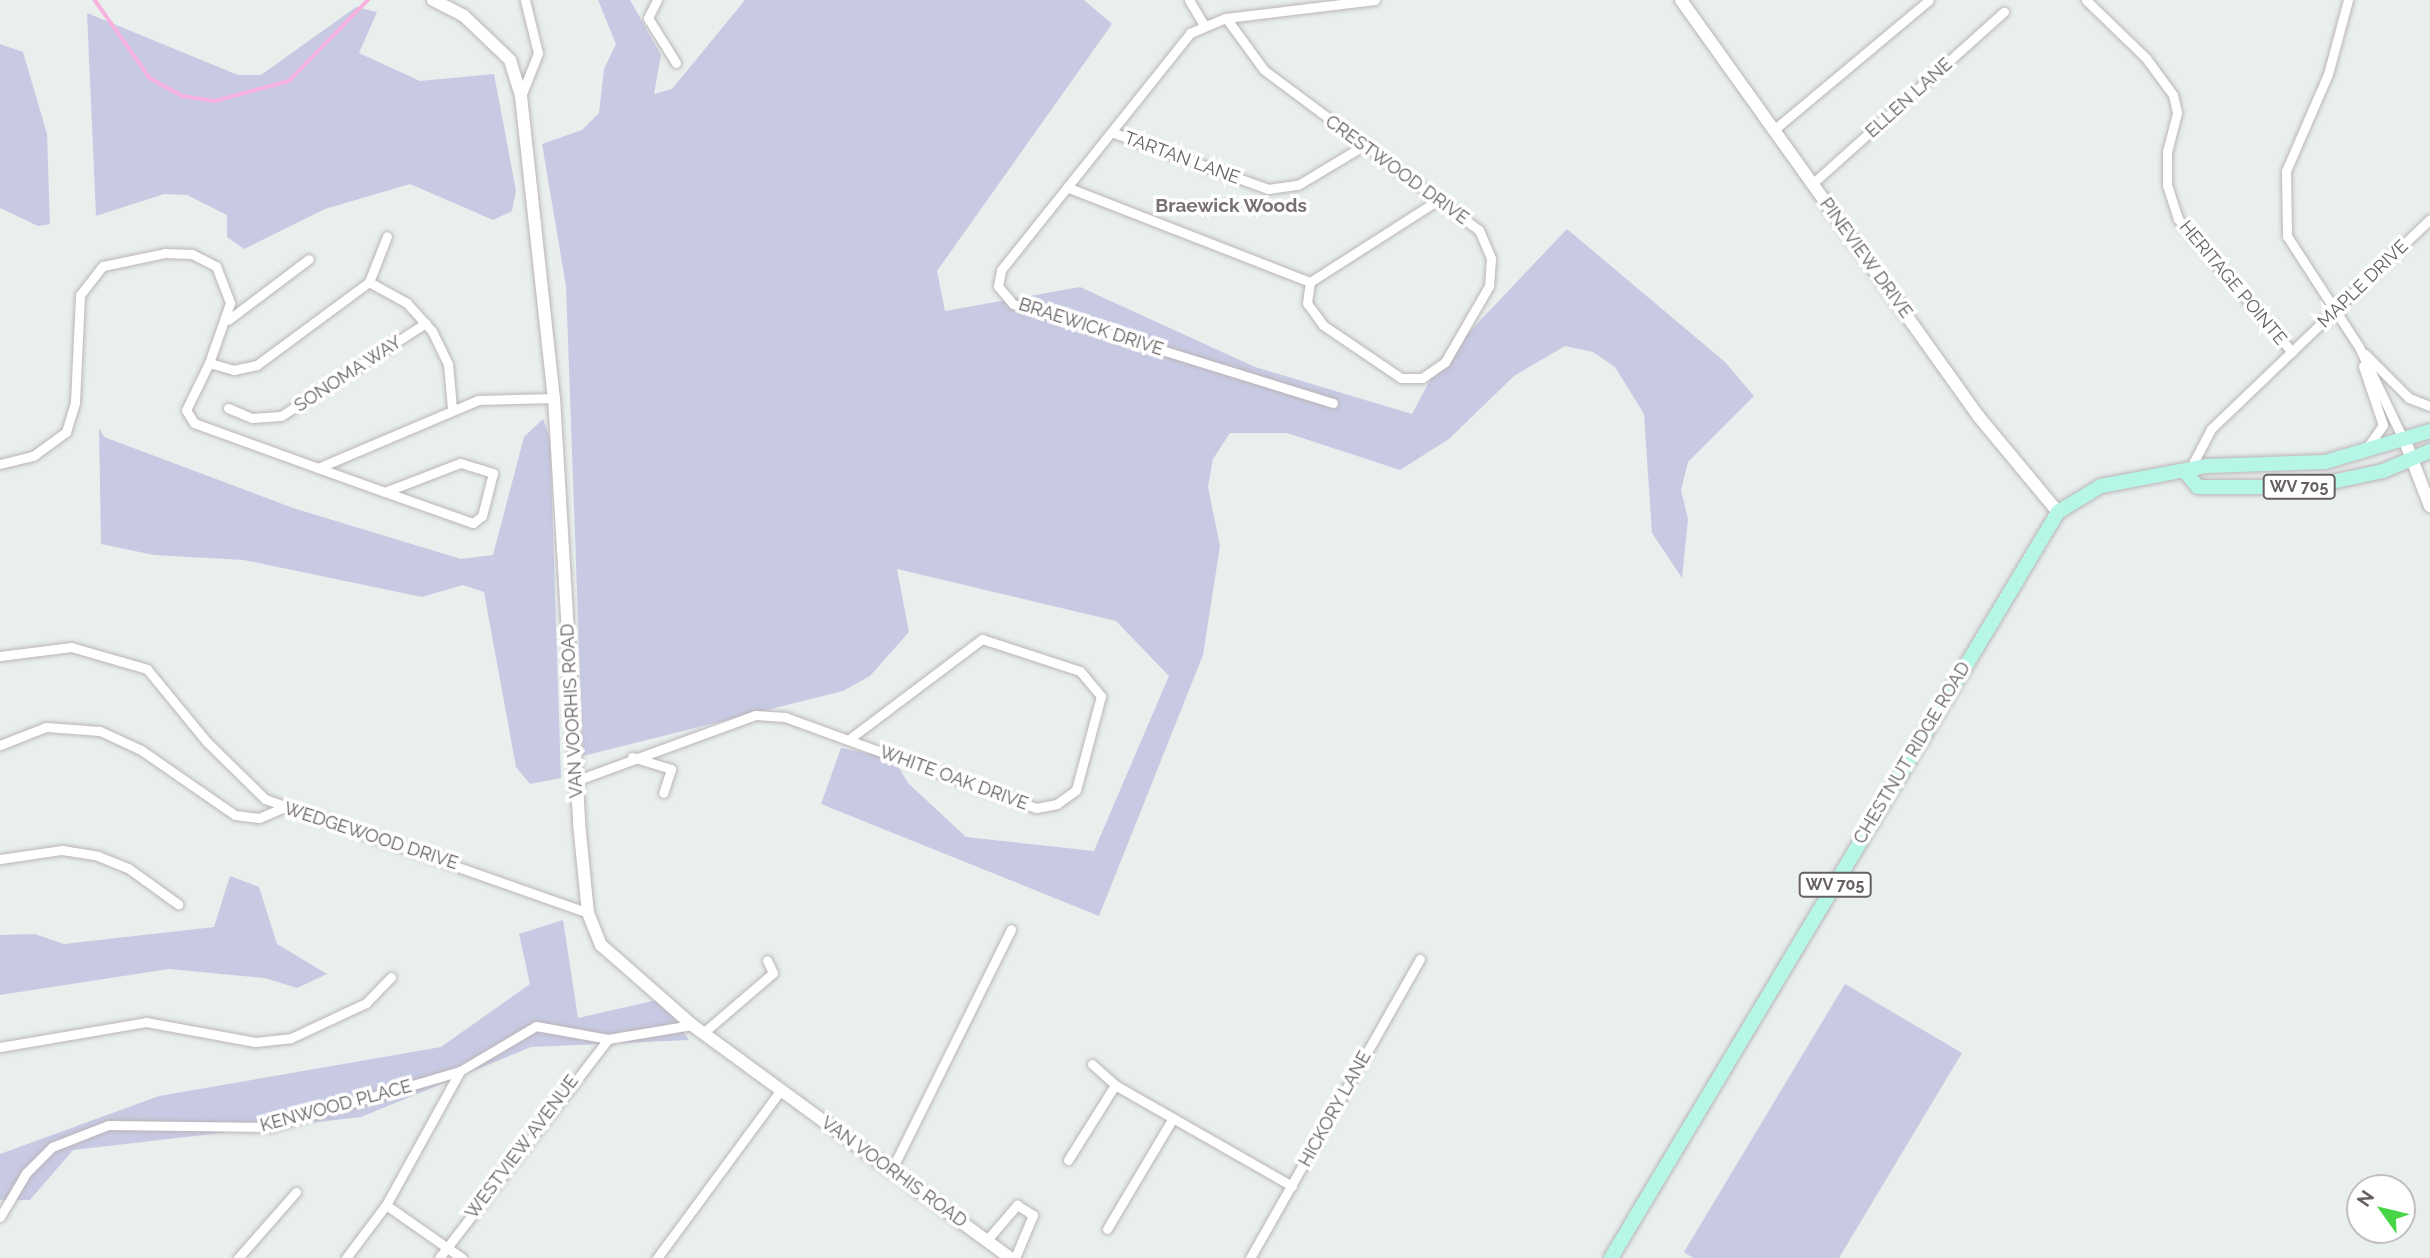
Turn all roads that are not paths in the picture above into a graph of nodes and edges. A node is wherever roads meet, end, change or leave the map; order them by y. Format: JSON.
{"nodes":[{"id":1,"x":433,"y":0,"type":"edge"},
{"id":2,"x":525,"y":0,"type":"edge"},
{"id":3,"x":1189,"y":0,"type":"edge"},
{"id":4,"x":1375,"y":0,"type":"edge"},
{"id":5,"x":1681,"y":0,"type":"edge"},
{"id":6,"x":1928,"y":0,"type":"edge"},
{"id":7,"x":2086,"y":0,"type":"edge"},
{"id":8,"x":2348,"y":0,"type":"edge"},
{"id":9,"x":1314,"y":2,"type":"edge"},
{"id":10,"x":656,"y":3,"type":"edge"},
{"id":11,"x":2004,"y":12,"type":"dead end"},
{"id":12,"x":1226,"y":18,"type":"junction"},
{"id":13,"x":1203,"y":23,"type":"junction"},
{"id":14,"x":676,"y":63,"type":"dead end"},
{"id":15,"x":521,"y":96,"type":"junction"},
{"id":16,"x":1776,"y":128,"type":"junction"},
{"id":17,"x":1114,"y":133,"type":"junction"},
{"id":18,"x":1363,"y":146,"type":"junction"},
{"id":19,"x":1812,"y":184,"type":"junction"},
{"id":20,"x":1069,"y":188,"type":"junction"},
{"id":21,"x":1440,"y":199,"type":"junction"},
{"id":22,"x":2430,"y":219,"type":"edge"},
{"id":23,"x":387,"y":236,"type":"dead end"},
{"id":24,"x":309,"y":259,"type":"dead end"},
{"id":25,"x":369,"y":282,"type":"junction"},
{"id":26,"x":1310,"y":282,"type":"junction"},
{"id":27,"x":2332,"y":314,"type":"junction"},
{"id":28,"x":226,"y":321,"type":"junction"},
{"id":29,"x":426,"y":323,"type":"junction"},
{"id":30,"x":2359,"y":347,"type":"junction"},
{"id":31,"x":2292,"y":352,"type":"junction"},
{"id":32,"x":209,"y":363,"type":"junction"},
{"id":33,"x":554,"y":398,"type":"junction"},
{"id":34,"x":1334,"y":404,"type":"dead end"},
{"id":35,"x":2430,"y":406,"type":"edge"},
{"id":36,"x":228,"y":408,"type":"dead end"},
{"id":37,"x":453,"y":408,"type":"junction"},
{"id":38,"x":2430,"y":431,"type":"edge"},
{"id":39,"x":2404,"y":441,"type":"junction"},
{"id":40,"x":2430,"y":451,"type":"edge"},
{"id":41,"x":2354,"y":456,"type":"junction"},
{"id":42,"x":2412,"y":460,"type":"junction"},
{"id":43,"x":0,"y":464,"type":"edge"},
{"id":44,"x":318,"y":468,"type":"junction"},
{"id":45,"x":2187,"y":474,"type":"junction"},
{"id":46,"x":385,"y":492,"type":"junction"},
{"id":47,"x":2430,"y":506,"type":"edge"},
{"id":48,"x":2058,"y":512,"type":"junction"},
{"id":49,"x":0,"y":656,"type":"edge"},
{"id":50,"x":848,"y":740,"type":"junction"},
{"id":51,"x":0,"y":744,"type":"edge"},
{"id":52,"x":632,"y":757,"type":"junction"},
{"id":53,"x":575,"y":781,"type":"junction"},
{"id":54,"x":663,"y":793,"type":"dead end"},
{"id":55,"x":282,"y":808,"type":"junction"},
{"id":56,"x":0,"y":859,"type":"edge"},
{"id":57,"x":178,"y":904,"type":"dead end"},
{"id":58,"x":588,"y":913,"type":"junction"},
{"id":59,"x":1011,"y":929,"type":"dead end"},
{"id":60,"x":1420,"y":959,"type":"dead end"},
{"id":61,"x":767,"y":960,"type":"dead end"},
{"id":62,"x":391,"y":978,"type":"dead end"},
{"id":63,"x":697,"y":1029,"type":"junction"},
{"id":64,"x":608,"y":1039,"type":"junction"},
{"id":65,"x":0,"y":1047,"type":"edge"},
{"id":66,"x":1092,"y":1064,"type":"dead end"},
{"id":67,"x":460,"y":1070,"type":"junction"},
{"id":68,"x":1115,"y":1085,"type":"junction"},
{"id":69,"x":781,"y":1090,"type":"junction"},
{"id":70,"x":1173,"y":1118,"type":"junction"},
{"id":71,"x":1068,"y":1160,"type":"dead end"},
{"id":72,"x":891,"y":1171,"type":"junction"},
{"id":73,"x":1292,"y":1186,"type":"junction"},
{"id":74,"x":296,"y":1192,"type":"dead end"},
{"id":75,"x":386,"y":1205,"type":"junction"},
{"id":76,"x":0,"y":1217,"type":"edge"},
{"id":77,"x":1107,"y":1229,"type":"dead end"},
{"id":78,"x":986,"y":1241,"type":"junction"},
{"id":79,"x":446,"y":1248,"type":"junction"},
{"id":80,"x":238,"y":1258,"type":"edge"},
{"id":81,"x":346,"y":1258,"type":"edge"},
{"id":82,"x":439,"y":1258,"type":"edge"},
{"id":83,"x":462,"y":1258,"type":"edge"},
{"id":84,"x":657,"y":1258,"type":"edge"},
{"id":85,"x":1012,"y":1258,"type":"edge"},
{"id":86,"x":1250,"y":1258,"type":"edge"},
{"id":87,"x":1611,"y":1258,"type":"edge"}],
"edges":[{"from":1,"to":15,"type":"street","name":"VAN VOORHIS ROAD"},
{"from":2,"to":15,"type":"street"},
{"from":3,"to":13,"type":"street"},
{"from":4,"to":9,"type":"street"},
{"from":5,"to":16,"type":"street","name":"PINEVIEW DRIVE"},
{"from":6,"to":16,"type":"street"},
{"from":7,"to":31,"type":"street","name":"HERITAGE POINTE"},
{"from":8,"to":27,"type":"street"},
{"from":9,"to":12,"type":"street"},
{"from":10,"to":14,"type":"street"},
{"from":11,"to":19,"type":"street","name":"ELLEN LANE"},
{"from":12,"to":13,"type":"street"},
{"from":12,"to":18,"type":"street","name":"CRESTWOOD DRIVE"},
{"from":13,"to":17,"type":"street","name":"BRAEWICK DRIVE"},
{"from":15,"to":33,"type":"street","name":"VAN VOORHIS ROAD"},
{"from":16,"to":19,"type":"street","name":"PINEVIEW DRIVE"},
{"from":17,"to":18,"type":"street","name":"TARTAN LANE"},
{"from":17,"to":20,"type":"street","name":"BRAEWICK DRIVE"},
{"from":18,"to":21,"type":"street","name":"CRESTWOOD DRIVE"},
{"from":19,"to":48,"type":"street","name":"PINEVIEW DRIVE"},
{"from":20,"to":26,"type":"street"},
{"from":20,"to":34,"type":"street","name":"BRAEWICK DRIVE"},
{"from":21,"to":26,"type":"street"},
{"from":21,"to":26,"type":"street","name":"CRESTWOOD DRIVE"},
{"from":22,"to":27,"type":"street","name":"MAPLE DRIVE"},
{"from":23,"to":25,"type":"street"},
{"from":24,"to":28,"type":"street"},
{"from":25,"to":29,"type":"street"},
{"from":25,"to":32,"type":"street"},
{"from":27,"to":30,"type":"street"},
{"from":27,"to":31,"type":"street","name":"MAPLE DRIVE"},
{"from":28,"to":32,"type":"street"},
{"from":28,"to":43,"type":"street"},
{"from":29,"to":36,"type":"street","name":"SONOMA WAY"},
{"from":29,"to":37,"type":"street"},
{"from":30,"to":35,"type":"street"},
{"from":30,"to":39,"type":"street"},
{"from":30,"to":41,"type":"street"},
{"from":31,"to":45,"type":"street","name":"MAPLE DRIVE"},
{"from":32,"to":44,"type":"street"},
{"from":33,"to":37,"type":"street"},
{"from":33,"to":53,"type":"street","name":"VAN VOORHIS ROAD"},
{"from":37,"to":44,"type":"street"},
{"from":38,"to":39,"type":"main road","number":"WV 705"},
{"from":39,"to":41,"type":"main road","name":"CHESTNUT RIDGE ROAD","number":"WV 705"},
{"from":39,"to":42,"type":"street"},
{"from":40,"to":42,"type":"main road","number":"WV 705"},
{"from":41,"to":45,"type":"main road","name":"CHESTNUT RIDGE ROAD","number":"WV 705"},
{"from":42,"to":45,"type":"main road","number":"WV 705"},
{"from":42,"to":47,"type":"street"},
{"from":44,"to":46,"type":"street"},
{"from":45,"to":48,"type":"main road","name":"CHESTNUT RIDGE ROAD","number":"WV 705"},
{"from":46,"to":46,"type":"street"},
{"from":48,"to":87,"type":"main road","name":"CHESTNUT RIDGE ROAD","number":"WV 705"},
{"from":49,"to":55,"type":"street","name":"WEDGEWOOD DRIVE"},
{"from":50,"to":50,"type":"street","name":"WHITE OAK DRIVE"},
{"from":50,"to":52,"type":"street","name":"WHITE OAK DRIVE"},
{"from":51,"to":55,"type":"street"},
{"from":52,"to":53,"type":"street","name":"WHITE OAK DRIVE"},
{"from":52,"to":54,"type":"street"},
{"from":53,"to":58,"type":"street","name":"VAN VOORHIS ROAD"},
{"from":55,"to":58,"type":"street","name":"WEDGEWOOD DRIVE"},
{"from":56,"to":57,"type":"street"},
{"from":58,"to":63,"type":"street","name":"VAN VOORHIS ROAD"},
{"from":59,"to":72,"type":"street"},
{"from":60,"to":73,"type":"street","name":"HICKORY LANE"},
{"from":61,"to":63,"type":"street"},
{"from":62,"to":65,"type":"street"},
{"from":63,"to":64,"type":"street","name":"KENWOOD PLACE"},
{"from":63,"to":69,"type":"street","name":"VAN VOORHIS ROAD"},
{"from":64,"to":67,"type":"street","name":"KENWOOD PLACE"},
{"from":64,"to":79,"type":"street","name":"WESTVIEW AVENUE"},
{"from":66,"to":68,"type":"street"},
{"from":67,"to":75,"type":"street"},
{"from":67,"to":76,"type":"street","name":"KENWOOD PLACE"},
{"from":68,"to":70,"type":"street"},
{"from":68,"to":71,"type":"street"},
{"from":69,"to":72,"type":"street","name":"VAN VOORHIS ROAD"},
{"from":69,"to":84,"type":"street"},
{"from":70,"to":73,"type":"street"},
{"from":70,"to":77,"type":"street"},
{"from":72,"to":78,"type":"street","name":"VAN VOORHIS ROAD"},
{"from":73,"to":86,"type":"street","name":"HICKORY LANE"},
{"from":74,"to":80,"type":"street"},
{"from":75,"to":79,"type":"street"},
{"from":75,"to":81,"type":"street"},
{"from":78,"to":85,"type":"street","name":"VAN VOORHIS ROAD"},
{"from":78,"to":85,"type":"street"},
{"from":79,"to":82,"type":"street","name":"WESTVIEW AVENUE"},
{"from":79,"to":83,"type":"street"}]}
